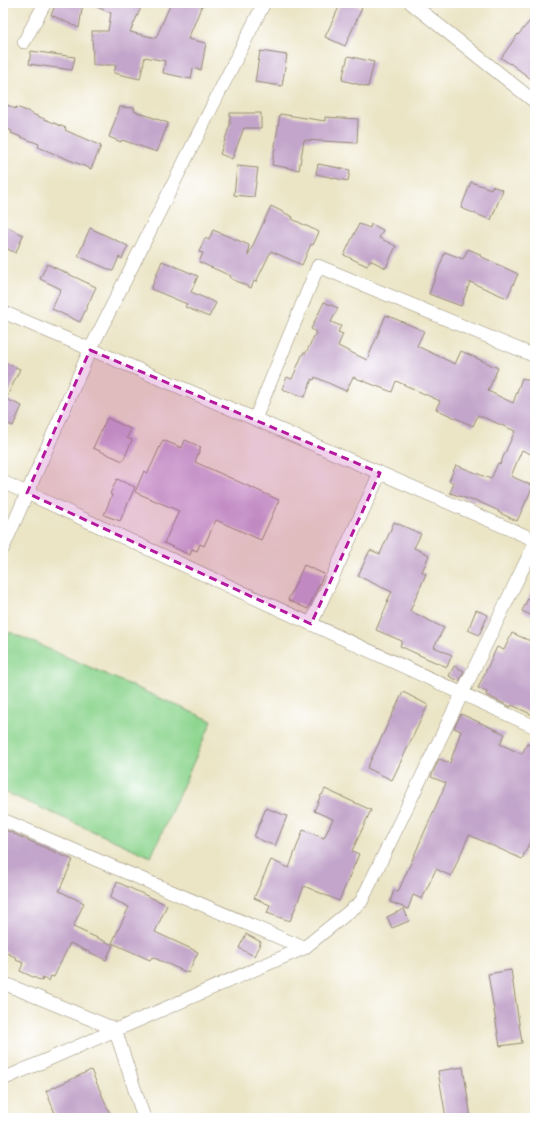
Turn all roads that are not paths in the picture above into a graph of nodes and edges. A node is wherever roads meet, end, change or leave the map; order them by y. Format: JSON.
{"nodes":[{"id":1,"x":45,"y":3,"type":"edge"},
{"id":2,"x":264,"y":3,"type":"edge"},
{"id":3,"x":410,"y":3,"type":"edge"},
{"id":4,"x":24,"y":42,"type":"dead end"},
{"id":5,"x":535,"y":102,"type":"edge"},
{"id":6,"x":3,"y":312,"type":"edge"},
{"id":7,"x":90,"y":350,"type":"junction"},
{"id":8,"x":535,"y":356,"type":"edge"},
{"id":9,"x":255,"y":419,"type":"junction"},
{"id":10,"x":380,"y":473,"type":"junction"},
{"id":11,"x":3,"y":482,"type":"edge"},
{"id":12,"x":26,"y":492,"type":"junction"},
{"id":13,"x":535,"y":540,"type":"edge"},
{"id":14,"x":535,"y":543,"type":"edge"},
{"id":15,"x":3,"y":548,"type":"edge"},
{"id":16,"x":311,"y":624,"type":"junction"},
{"id":17,"x":462,"y":694,"type":"junction"},
{"id":18,"x":535,"y":727,"type":"edge"},
{"id":19,"x":3,"y":820,"type":"edge"},
{"id":20,"x":304,"y":948,"type":"junction"},
{"id":21,"x":3,"y":983,"type":"edge"},
{"id":22,"x":115,"y":1029,"type":"junction"},
{"id":23,"x":3,"y":1079,"type":"edge"},
{"id":24,"x":144,"y":1118,"type":"edge"}],
"edges":[{"from":1,"to":4,"type":"street"},
{"from":2,"to":7,"type":"street"},
{"from":3,"to":5,"type":"street"},
{"from":6,"to":7,"type":"street"},
{"from":7,"to":9,"type":"street"},
{"from":7,"to":12,"type":"street"},
{"from":8,"to":9,"type":"street"},
{"from":9,"to":10,"type":"street"},
{"from":10,"to":13,"type":"street"},
{"from":10,"to":16,"type":"street"},
{"from":11,"to":12,"type":"street"},
{"from":12,"to":15,"type":"street"},
{"from":12,"to":16,"type":"street"},
{"from":14,"to":17,"type":"street"},
{"from":16,"to":17,"type":"street"},
{"from":17,"to":18,"type":"street"},
{"from":17,"to":20,"type":"street"},
{"from":19,"to":20,"type":"street"},
{"from":20,"to":22,"type":"street"},
{"from":21,"to":22,"type":"street"},
{"from":22,"to":23,"type":"street"},
{"from":22,"to":24,"type":"street"}]}
